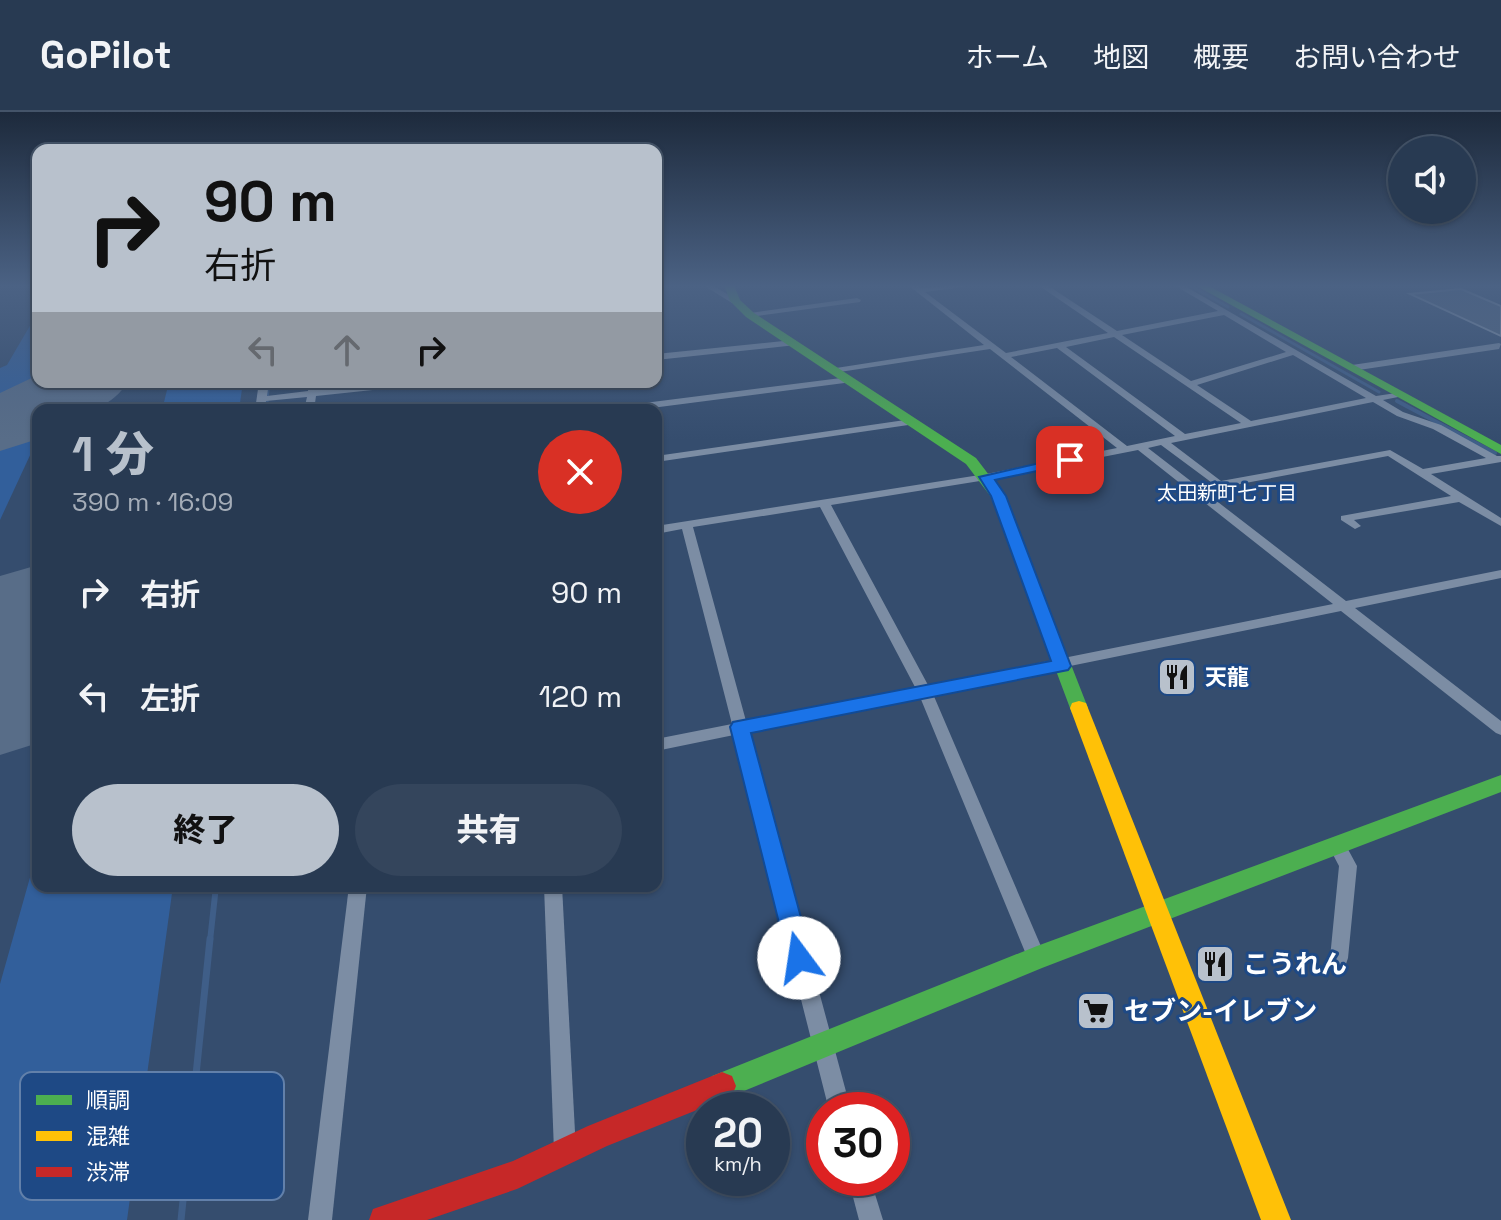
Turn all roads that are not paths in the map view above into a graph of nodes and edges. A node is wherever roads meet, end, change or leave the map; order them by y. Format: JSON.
{"nodes":[{"id":1,"x":783,"y":337,"type":"edge"},
{"id":2,"x":980,"y":337,"type":"edge"},
{"id":3,"x":1102,"y":337,"type":"edge"},
{"id":4,"x":1120,"y":337,"type":"edge"},
{"id":5,"x":1272,"y":337,"type":"edge"},
{"id":6,"x":1287,"y":337,"type":"edge"},
{"id":7,"x":793,"y":343,"type":"junction"},
{"id":8,"x":1058,"y":345,"type":"junction"},
{"id":9,"x":992,"y":346,"type":"junction"},
{"id":10,"x":1499,"y":346,"type":"edge"},
{"id":11,"x":1294,"y":352,"type":"junction"},
{"id":12,"x":662,"y":356,"type":"edge"},
{"id":13,"x":1005,"y":356,"type":"junction"},
{"id":14,"x":1352,"y":368,"type":"junction"},
{"id":15,"x":842,"y":376,"type":"junction"},
{"id":16,"x":1190,"y":384,"type":"junction"},
{"id":17,"x":312,"y":388,"type":"edge"},
{"id":18,"x":361,"y":388,"type":"edge"},
{"id":19,"x":311,"y":393,"type":"junction"},
{"id":20,"x":1400,"y":394,"type":"junction"},
{"id":21,"x":1375,"y":399,"type":"junction"},
{"id":22,"x":261,"y":404,"type":"edge"},
{"id":23,"x":310,"y":404,"type":"edge"},
{"id":24,"x":653,"y":404,"type":"edge"},
{"id":25,"x":912,"y":422,"type":"junction"},
{"id":26,"x":1249,"y":424,"type":"junction"},
{"id":27,"x":1183,"y":437,"type":"junction"},
{"id":28,"x":1163,"y":442,"type":"junction"},
{"id":29,"x":1140,"y":446,"type":"junction"},
{"id":30,"x":1125,"y":449,"type":"junction"},
{"id":31,"x":1500,"y":457,"type":"edge"},
{"id":32,"x":662,"y":458,"type":"edge"},
{"id":33,"x":1421,"y":473,"type":"junction"},
{"id":34,"x":986,"y":477,"type":"junction"},
{"id":35,"x":1461,"y":498,"type":"junction"},
{"id":36,"x":824,"y":503,"type":"junction"},
{"id":37,"x":1501,"y":523,"type":"edge"},
{"id":38,"x":687,"y":525,"type":"junction"},
{"id":39,"x":1355,"y":526,"type":"dead end"},
{"id":40,"x":662,"y":529,"type":"edge"},
{"id":41,"x":1501,"y":574,"type":"edge"},
{"id":42,"x":1341,"y":606,"type":"junction"},
{"id":43,"x":1062,"y":666,"type":"junction"},
{"id":44,"x":925,"y":692,"type":"junction"},
{"id":45,"x":740,"y":727,"type":"junction"},
{"id":46,"x":1501,"y":729,"type":"edge"},
{"id":47,"x":662,"y":744,"type":"edge"},
{"id":48,"x":1501,"y":783,"type":"edge"},
{"id":49,"x":1337,"y":845,"type":"junction"},
{"id":50,"x":357,"y":892,"type":"edge"},
{"id":51,"x":553,"y":892,"type":"edge"},
{"id":52,"x":1159,"y":914,"type":"junction"},
{"id":53,"x":1037,"y":958,"type":"junction"},
{"id":54,"x":1339,"y":958,"type":"dead end"},
{"id":55,"x":821,"y":1045,"type":"junction"},
{"id":56,"x":835,"y":1092,"type":"edge"},
{"id":57,"x":565,"y":1151,"type":"junction"},
{"id":58,"x":864,"y":1196,"type":"edge"},
{"id":59,"x":320,"y":1220,"type":"edge"},
{"id":60,"x":384,"y":1220,"type":"edge"},
{"id":61,"x":871,"y":1220,"type":"edge"},
{"id":62,"x":1276,"y":1220,"type":"edge"}],
"edges":[{"from":1,"to":7,"type":"street"},
{"from":2,"to":9,"type":"street"},
{"from":3,"to":8,"type":"street"},
{"from":4,"to":16,"type":"street"},
{"from":5,"to":11,"type":"street"},
{"from":6,"to":14,"type":"street"},
{"from":7,"to":12,"type":"street"},
{"from":7,"to":15,"type":"street"},
{"from":8,"to":13,"type":"street"},
{"from":8,"to":27,"type":"street"},
{"from":9,"to":13,"type":"street"},
{"from":9,"to":15,"type":"street"},
{"from":10,"to":14,"type":"street"},
{"from":11,"to":16,"type":"street"},
{"from":11,"to":21,"type":"street"},
{"from":13,"to":30,"type":"street"},
{"from":14,"to":20,"type":"street"},
{"from":15,"to":24,"type":"street"},
{"from":15,"to":25,"type":"street"},
{"from":16,"to":26,"type":"street"},
{"from":17,"to":19,"type":"street"},
{"from":18,"to":19,"type":"street"},
{"from":19,"to":22,"type":"street"},
{"from":19,"to":23,"type":"street"},
{"from":20,"to":21,"type":"street"},
{"from":20,"to":31,"type":"street"},
{"from":21,"to":26,"type":"street"},
{"from":21,"to":31,"type":"street"},
{"from":25,"to":32,"type":"street"},
{"from":25,"to":34,"type":"street"},
{"from":26,"to":27,"type":"street"},
{"from":27,"to":28,"type":"street"},
{"from":28,"to":29,"type":"street"},
{"from":28,"to":33,"type":"street"},
{"from":29,"to":30,"type":"street"},
{"from":29,"to":42,"type":"street"},
{"from":30,"to":34,"type":"street"},
{"from":31,"to":33,"type":"street"},
{"from":33,"to":35,"type":"street"},
{"from":34,"to":36,"type":"street"},
{"from":34,"to":43,"type":"street"},
{"from":35,"to":37,"type":"street"},
{"from":35,"to":39,"type":"street"},
{"from":36,"to":38,"type":"street"},
{"from":36,"to":44,"type":"street"},
{"from":38,"to":40,"type":"street"},
{"from":38,"to":45,"type":"street"},
{"from":41,"to":42,"type":"street"},
{"from":42,"to":43,"type":"street"},
{"from":42,"to":46,"type":"street"},
{"from":43,"to":44,"type":"street"},
{"from":43,"to":52,"type":"street"},
{"from":44,"to":45,"type":"street"},
{"from":44,"to":53,"type":"street"},
{"from":45,"to":47,"type":"street"},
{"from":45,"to":55,"type":"street"},
{"from":48,"to":49,"type":"street"},
{"from":49,"to":52,"type":"street"},
{"from":49,"to":54,"type":"street"},
{"from":50,"to":59,"type":"street"},
{"from":51,"to":57,"type":"street"},
{"from":52,"to":53,"type":"street"},
{"from":52,"to":62,"type":"street"},
{"from":53,"to":55,"type":"street"},
{"from":55,"to":56,"type":"street"},
{"from":55,"to":57,"type":"street"},
{"from":57,"to":60,"type":"street"},
{"from":58,"to":61,"type":"street"}]}
